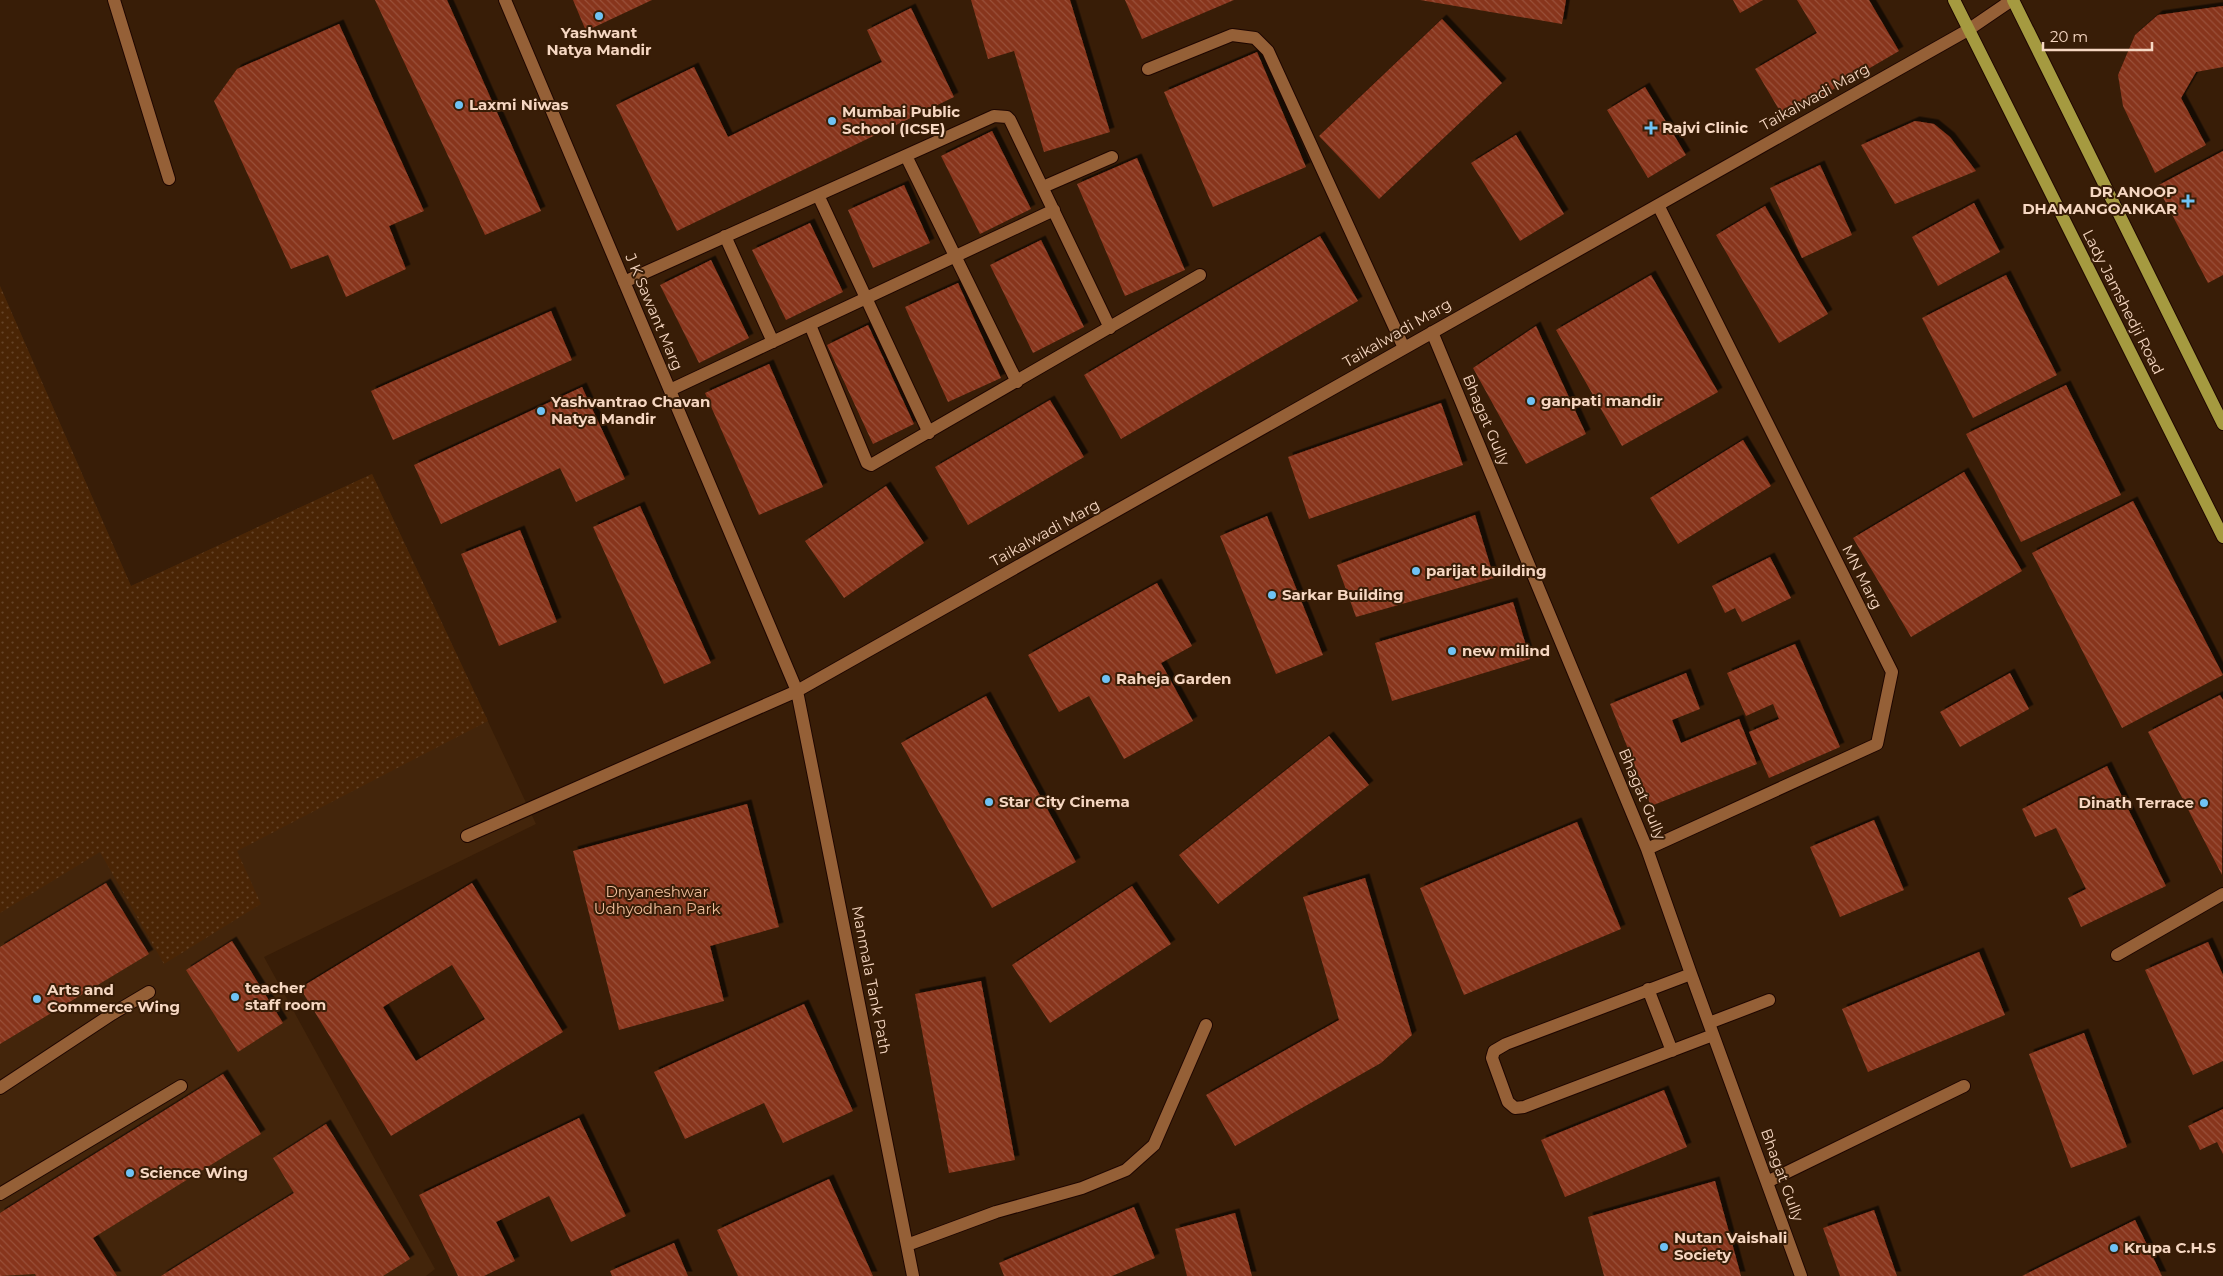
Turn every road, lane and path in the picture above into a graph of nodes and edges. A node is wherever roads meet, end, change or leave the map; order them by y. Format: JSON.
{"nodes":[{"id":1,"x":114,"y":0,"type":"edge"},
{"id":2,"x":505,"y":0,"type":"edge"},
{"id":3,"x":1954,"y":0,"type":"edge"},
{"id":4,"x":2012,"y":0,"type":"edge"},
{"id":5,"x":1968,"y":30,"type":"junction"},
{"id":6,"x":1148,"y":69,"type":"dead end"},
{"id":7,"x":906,"y":156,"type":"junction"},
{"id":8,"x":1112,"y":157,"type":"dead end"},
{"id":9,"x":169,"y":179,"type":"dead end"},
{"id":10,"x":1043,"y":187,"type":"junction"},
{"id":11,"x":818,"y":195,"type":"junction"},
{"id":12,"x":1658,"y":205,"type":"junction"},
{"id":13,"x":1054,"y":210,"type":"junction"},
{"id":14,"x":725,"y":236,"type":"junction"},
{"id":15,"x":956,"y":256,"type":"junction"},
{"id":16,"x":1200,"y":275,"type":"dead end"},
{"id":17,"x":624,"y":282,"type":"junction"},
{"id":18,"x":866,"y":298,"type":"junction"},
{"id":19,"x":810,"y":325,"type":"junction"},
{"id":20,"x":1110,"y":328,"type":"junction"},
{"id":21,"x":1432,"y":332,"type":"junction"},
{"id":22,"x":773,"y":342,"type":"junction"},
{"id":23,"x":1404,"y":348,"type":"junction"},
{"id":24,"x":1017,"y":382,"type":"junction"},
{"id":25,"x":670,"y":390,"type":"junction"},
{"id":26,"x":2223,"y":424,"type":"edge"},
{"id":27,"x":929,"y":433,"type":"junction"},
{"id":28,"x":2223,"y":538,"type":"edge"},
{"id":29,"x":797,"y":691,"type":"junction"},
{"id":30,"x":467,"y":836,"type":"dead end"},
{"id":31,"x":1648,"y":849,"type":"junction"},
{"id":32,"x":2223,"y":894,"type":"edge"},
{"id":33,"x":2117,"y":954,"type":"dead end"},
{"id":34,"x":1691,"y":974,"type":"junction"},
{"id":35,"x":1648,"y":989,"type":"junction"},
{"id":36,"x":149,"y":992,"type":"dead end"},
{"id":37,"x":1769,"y":1000,"type":"dead end"},
{"id":38,"x":1709,"y":1023,"type":"junction"},
{"id":39,"x":1206,"y":1025,"type":"dead end"},
{"id":40,"x":1713,"y":1035,"type":"junction"},
{"id":41,"x":1672,"y":1051,"type":"junction"},
{"id":42,"x":181,"y":1086,"type":"dead end"},
{"id":43,"x":1964,"y":1086,"type":"dead end"},
{"id":44,"x":0,"y":1088,"type":"edge"},
{"id":45,"x":1768,"y":1182,"type":"junction"},
{"id":46,"x":0,"y":1194,"type":"edge"},
{"id":47,"x":907,"y":1245,"type":"junction"},
{"id":48,"x":913,"y":1276,"type":"edge"},
{"id":49,"x":1801,"y":1276,"type":"edge"}],
"edges":[{"from":1,"to":9,"type":"street"},
{"from":2,"to":17,"type":"street","name":"J K Sawant Marg"},
{"from":3,"to":5,"type":"main road","name":"Lady Jamshedji Road"},
{"from":4,"to":5,"type":"street","name":"Taikalwadi Marg"},
{"from":4,"to":26,"type":"main road"},
{"from":5,"to":12,"type":"street","name":"Taikalwadi Marg"},
{"from":5,"to":28,"type":"main road","name":"Lady Jamshedji Road"},
{"from":6,"to":23,"type":"street"},
{"from":7,"to":10,"type":"street"},
{"from":7,"to":11,"type":"street"},
{"from":7,"to":15,"type":"street"},
{"from":8,"to":10,"type":"street"},
{"from":10,"to":13,"type":"street"},
{"from":11,"to":14,"type":"street"},
{"from":11,"to":18,"type":"street"},
{"from":12,"to":21,"type":"street","name":"Taikalwadi Marg"},
{"from":12,"to":31,"type":"street","name":"MN Marg"},
{"from":13,"to":15,"type":"street"},
{"from":13,"to":20,"type":"street"},
{"from":14,"to":17,"type":"street"},
{"from":14,"to":22,"type":"street"},
{"from":15,"to":18,"type":"street"},
{"from":15,"to":24,"type":"street"},
{"from":16,"to":20,"type":"street"},
{"from":17,"to":25,"type":"street","name":"J K Sawant Marg"},
{"from":18,"to":19,"type":"street"},
{"from":18,"to":27,"type":"street"},
{"from":19,"to":22,"type":"street"},
{"from":19,"to":27,"type":"street"},
{"from":20,"to":24,"type":"street"},
{"from":21,"to":23,"type":"street","name":"Taikalwadi Marg"},
{"from":21,"to":31,"type":"street","name":"Bhagat Gully"},
{"from":22,"to":25,"type":"street"},
{"from":23,"to":29,"type":"street","name":"Taikalwadi Marg"},
{"from":24,"to":27,"type":"street"},
{"from":25,"to":29,"type":"street","name":"J K Sawant Marg"},
{"from":29,"to":30,"type":"street","name":"Taikalwadi Marg"},
{"from":29,"to":47,"type":"street","name":"Manmala Tank Path"},
{"from":31,"to":34,"type":"street","name":"Bhagat Gully"},
{"from":32,"to":33,"type":"street"},
{"from":34,"to":35,"type":"street"},
{"from":34,"to":38,"type":"street","name":"Bhagat Gully"},
{"from":35,"to":41,"type":"street"},
{"from":35,"to":41,"type":"street"},
{"from":36,"to":44,"type":"street"},
{"from":37,"to":38,"type":"street"},
{"from":38,"to":40,"type":"street","name":"Bhagat Gully"},
{"from":39,"to":47,"type":"street"},
{"from":40,"to":41,"type":"street"},
{"from":40,"to":45,"type":"street","name":"Bhagat Gully"},
{"from":42,"to":46,"type":"street"},
{"from":43,"to":45,"type":"street"},
{"from":45,"to":49,"type":"street","name":"Bhagat Gully"},
{"from":47,"to":48,"type":"street","name":"Manmala Tank Path"}]}
